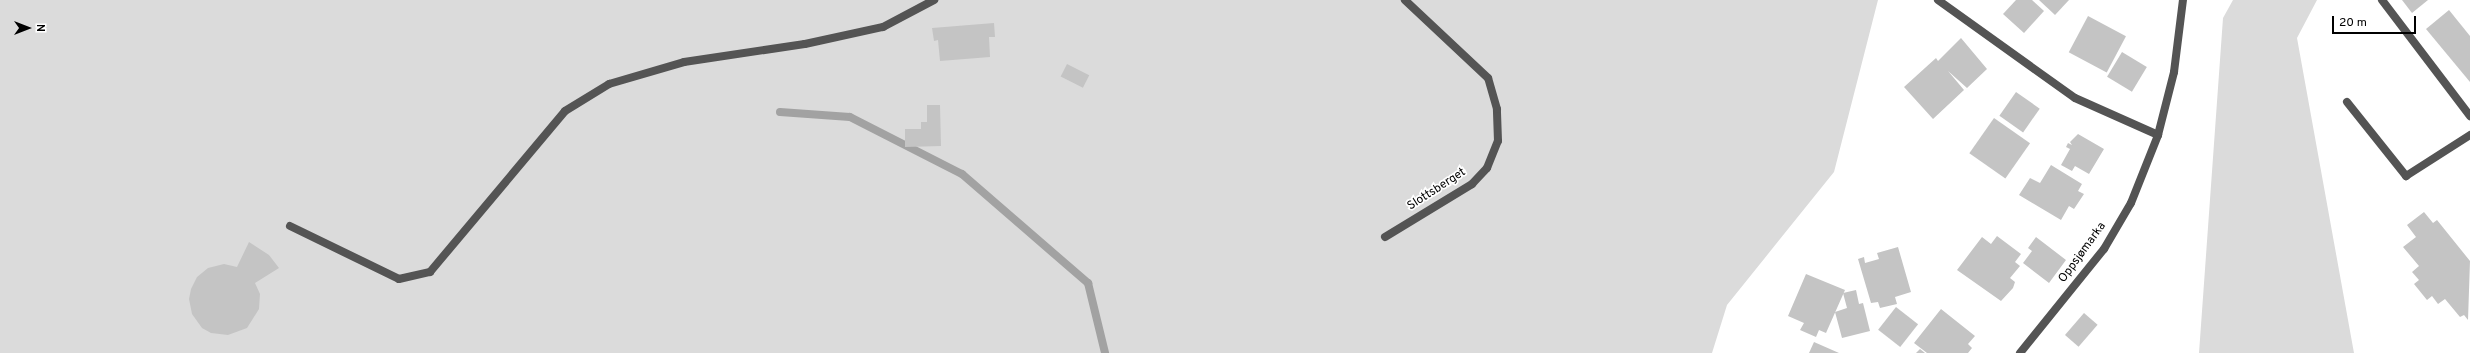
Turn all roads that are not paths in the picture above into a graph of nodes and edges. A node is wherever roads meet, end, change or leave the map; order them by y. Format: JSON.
{"nodes":[{"id":1,"x":934,"y":0,"type":"edge"},
{"id":2,"x":1405,"y":0,"type":"edge"},
{"id":3,"x":1938,"y":0,"type":"edge"},
{"id":4,"x":2183,"y":0,"type":"edge"},
{"id":5,"x":2382,"y":0,"type":"edge"},
{"id":6,"x":2347,"y":102,"type":"dead end"},
{"id":7,"x":2470,"y":116,"type":"edge"},
{"id":8,"x":2158,"y":134,"type":"junction"},
{"id":9,"x":2470,"y":135,"type":"edge"},
{"id":10,"x":290,"y":226,"type":"dead end"},
{"id":11,"x":1385,"y":237,"type":"dead end"},
{"id":12,"x":2020,"y":353,"type":"edge"}],
"edges":[{"from":1,"to":10,"type":"street"},
{"from":2,"to":11,"type":"street","name":"Slottsberget"},
{"from":3,"to":8,"type":"street"},
{"from":4,"to":8,"type":"street","name":"Oppsjømarka"},
{"from":5,"to":7,"type":"street"},
{"from":6,"to":9,"type":"street"},
{"from":8,"to":12,"type":"street","name":"Oppsjømarka"}]}
